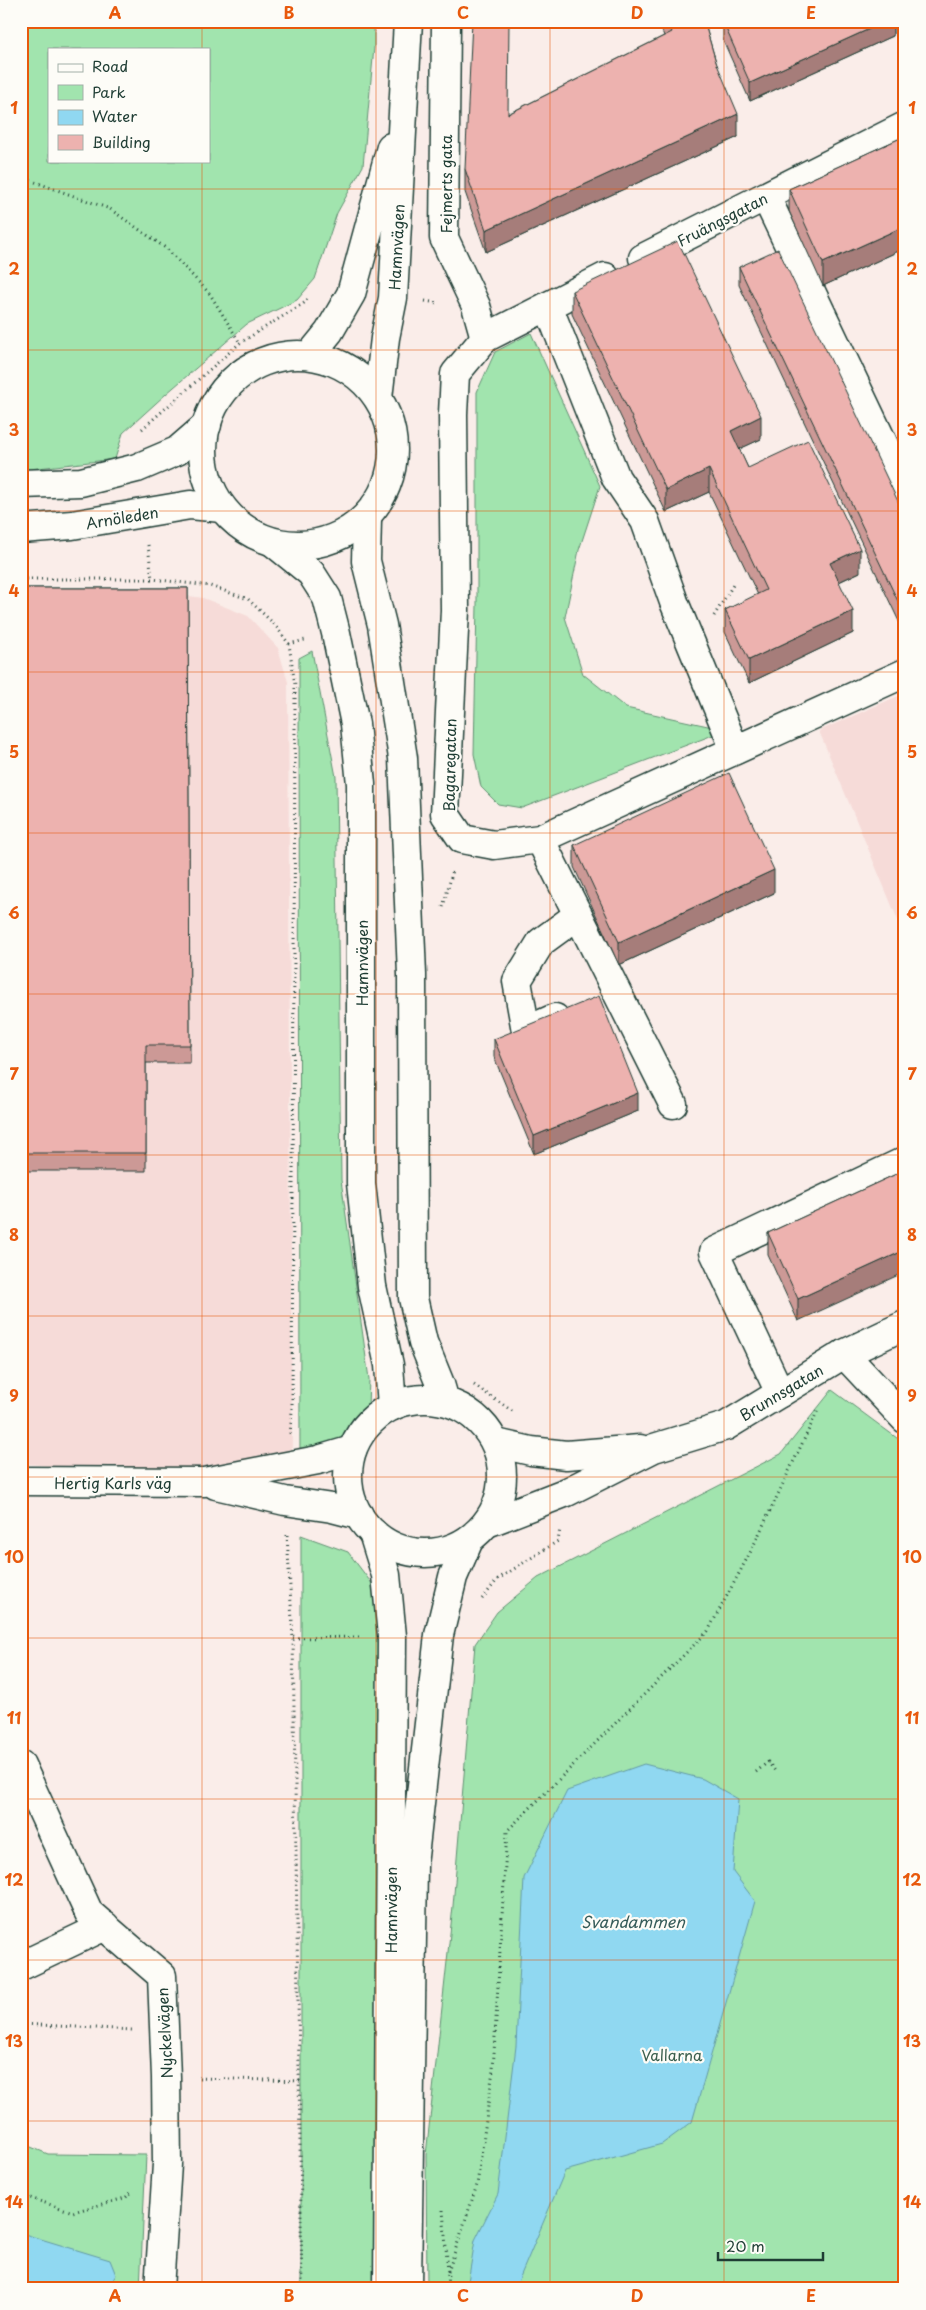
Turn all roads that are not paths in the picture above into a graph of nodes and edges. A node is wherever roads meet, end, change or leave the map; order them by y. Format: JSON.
{"nodes":[{"id":1,"x":408,"y":21,"type":"edge"},
{"id":2,"x":446,"y":21,"type":"edge"},
{"id":3,"x":405,"y":95,"type":"junction"},
{"id":4,"x":905,"y":126,"type":"edge"},
{"id":5,"x":766,"y":197,"type":"junction"},
{"id":6,"x":548,"y":306,"type":"junction"},
{"id":7,"x":485,"y":338,"type":"junction"},
{"id":8,"x":311,"y":354,"type":"junction"},
{"id":9,"x":378,"y":398,"type":"junction"},
{"id":10,"x":207,"y":425,"type":"junction"},
{"id":11,"x":21,"y":484,"type":"edge"},
{"id":12,"x":905,"y":489,"type":"edge"},
{"id":13,"x":222,"y":508,"type":"junction"},
{"id":14,"x":367,"y":519,"type":"junction"},
{"id":15,"x":21,"y":529,"type":"edge"},
{"id":16,"x":274,"y":543,"type":"junction"},
{"id":17,"x":905,"y":673,"type":"edge"},
{"id":18,"x":735,"y":750,"type":"junction"},
{"id":19,"x":540,"y":839,"type":"junction"},
{"id":20,"x":578,"y":915,"type":"junction"},
{"id":21,"x":616,"y":990,"type":"junction"},
{"id":22,"x":673,"y":1104,"type":"dead end"},
{"id":23,"x":905,"y":1161,"type":"edge"},
{"id":24,"x":905,"y":1325,"type":"edge"},
{"id":25,"x":844,"y":1354,"type":"junction"},
{"id":26,"x":780,"y":1393,"type":"junction"},
{"id":27,"x":444,"y":1401,"type":"junction"},
{"id":28,"x":392,"y":1406,"type":"junction"},
{"id":29,"x":905,"y":1419,"type":"edge"},
{"id":30,"x":496,"y":1442,"type":"junction"},
{"id":31,"x":654,"y":1448,"type":"junction"},
{"id":32,"x":352,"y":1450,"type":"junction"},
{"id":33,"x":21,"y":1481,"type":"edge"},
{"id":34,"x":204,"y":1482,"type":"junction"},
{"id":35,"x":366,"y":1524,"type":"junction"},
{"id":36,"x":478,"y":1532,"type":"junction"},
{"id":37,"x":21,"y":1765,"type":"edge"},
{"id":38,"x":104,"y":1926,"type":"junction"},
{"id":39,"x":21,"y":1966,"type":"edge"},
{"id":40,"x":160,"y":2289,"type":"edge"},
{"id":41,"x":388,"y":2289,"type":"edge"},
{"id":42,"x":407,"y":2289,"type":"edge"}],
"edges":[{"from":1,"to":3,"type":"main road","name":"Hamnvägen"},
{"from":2,"to":7,"type":"main road","name":"Fejmerts gata"},
{"from":3,"to":8,"type":"main road","name":"Hamnvägen"},
{"from":3,"to":9,"type":"main road","name":"Hamnvägen"},
{"from":4,"to":5,"type":"main road","name":"Fruängsgatan"},
{"from":5,"to":6,"type":"main road","name":"Fruängsgatan"},
{"from":5,"to":12,"type":"main road"},
{"from":6,"to":7,"type":"main road","name":"Fruängsgatan"},
{"from":6,"to":18,"type":"main road"},
{"from":7,"to":19,"type":"main road","name":"Bagaregatan"},
{"from":8,"to":9,"type":"main road"},
{"from":8,"to":10,"type":"main road"},
{"from":9,"to":14,"type":"main road"},
{"from":10,"to":11,"type":"main road"},
{"from":10,"to":13,"type":"main road"},
{"from":13,"to":15,"type":"main road","name":"Arnöleden"},
{"from":13,"to":16,"type":"main road"},
{"from":14,"to":16,"type":"main road"},
{"from":14,"to":27,"type":"main road"},
{"from":16,"to":28,"type":"main road","name":"Hamnvägen"},
{"from":17,"to":18,"type":"main road"},
{"from":18,"to":19,"type":"main road"},
{"from":19,"to":20,"type":"main road"},
{"from":20,"to":21,"type":"main road"},
{"from":20,"to":21,"type":"main road"},
{"from":21,"to":22,"type":"main road"},
{"from":23,"to":26,"type":"main road"},
{"from":24,"to":25,"type":"main road","name":"Brunnsgatan"},
{"from":25,"to":26,"type":"main road","name":"Brunnsgatan"},
{"from":25,"to":29,"type":"main road"},
{"from":26,"to":31,"type":"main road","name":"Brunnsgatan"},
{"from":27,"to":28,"type":"main road"},
{"from":27,"to":30,"type":"main road"},
{"from":28,"to":32,"type":"main road"},
{"from":30,"to":31,"type":"main road","name":"Brunnsgatan"},
{"from":30,"to":36,"type":"main road"},
{"from":31,"to":36,"type":"main road","name":"Brunnsgatan"},
{"from":32,"to":34,"type":"main road","name":"Hertig Karls väg"},
{"from":32,"to":35,"type":"main road"},
{"from":33,"to":34,"type":"main road","name":"Hertig Karls väg"},
{"from":34,"to":35,"type":"main road","name":"Hertig Karls väg"},
{"from":35,"to":36,"type":"main road"},
{"from":35,"to":41,"type":"main road","name":"Hamnvägen"},
{"from":36,"to":42,"type":"main road","name":"Hamnvägen"},
{"from":37,"to":38,"type":"main road","name":"Nyckelvägen"},
{"from":38,"to":39,"type":"main road"},
{"from":38,"to":40,"type":"main road","name":"Nyckelvägen"}]}
